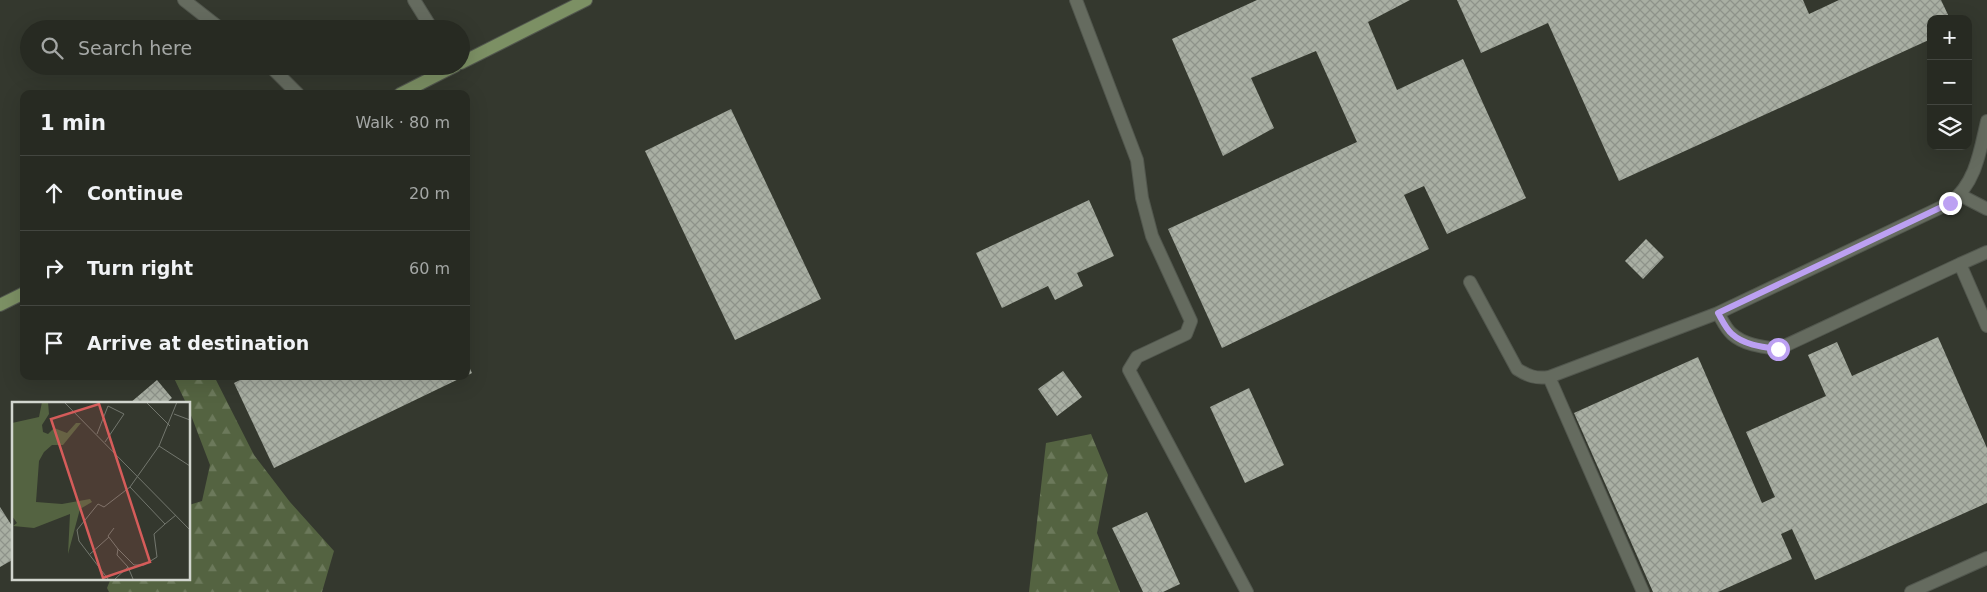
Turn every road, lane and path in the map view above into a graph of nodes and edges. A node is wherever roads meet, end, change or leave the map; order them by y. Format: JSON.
{"nodes":[{"id":1,"x":184,"y":0,"type":"edge"},
{"id":2,"x":414,"y":0,"type":"edge"},
{"id":3,"x":586,"y":0,"type":"edge"},
{"id":4,"x":1076,"y":0,"type":"edge"},
{"id":5,"x":210,"y":20,"type":"edge"},
{"id":6,"x":426,"y":20,"type":"edge"},
{"id":7,"x":470,"y":58,"type":"edge"},
{"id":8,"x":279,"y":75,"type":"edge"},
{"id":9,"x":437,"y":75,"type":"edge"},
{"id":10,"x":294,"y":90,"type":"edge"},
{"id":11,"x":408,"y":90,"type":"edge"},
{"id":12,"x":1987,"y":121,"type":"edge"},
{"id":13,"x":1960,"y":195,"type":"junction"},
{"id":14,"x":1987,"y":209,"type":"edge"},
{"id":15,"x":1987,"y":252,"type":"edge"},
{"id":16,"x":1960,"y":264,"type":"junction"},
{"id":17,"x":1470,"y":282,"type":"dead end"},
{"id":18,"x":20,"y":295,"type":"edge"},
{"id":19,"x":0,"y":305,"type":"edge"},
{"id":20,"x":1718,"y":313,"type":"junction"},
{"id":21,"x":1987,"y":326,"type":"edge"},
{"id":22,"x":1549,"y":377,"type":"junction"},
{"id":23,"x":1987,"y":558,"type":"edge"},
{"id":24,"x":1247,"y":592,"type":"edge"},
{"id":25,"x":1643,"y":592,"type":"edge"},
{"id":26,"x":1911,"y":592,"type":"edge"}],
"edges":[{"from":1,"to":5,"type":"lane"},
{"from":2,"to":6,"type":"lane"},
{"from":3,"to":7,"type":"main road"},
{"from":4,"to":24,"type":"lane"},
{"from":8,"to":10,"type":"lane"},
{"from":9,"to":11,"type":"main road"},
{"from":12,"to":13,"type":"lane"},
{"from":13,"to":14,"type":"lane"},
{"from":13,"to":20,"type":"lane"},
{"from":15,"to":16,"type":"lane"},
{"from":16,"to":20,"type":"lane"},
{"from":16,"to":21,"type":"lane"},
{"from":17,"to":22,"type":"lane"},
{"from":18,"to":19,"type":"main road"},
{"from":20,"to":22,"type":"lane"},
{"from":22,"to":25,"type":"lane"},
{"from":23,"to":26,"type":"lane"}]}
